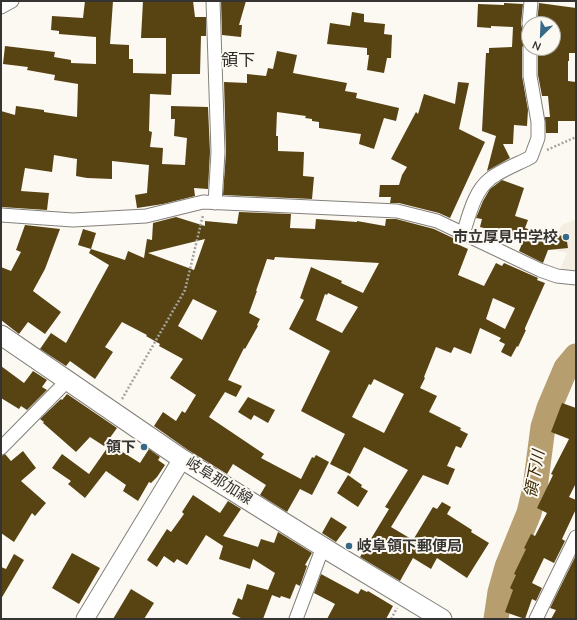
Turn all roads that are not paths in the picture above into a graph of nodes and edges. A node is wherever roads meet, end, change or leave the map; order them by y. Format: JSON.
{"nodes":[{"id":1,"x":12,"y":1,"type":"edge"},
{"id":2,"x":213,"y":1,"type":"edge"},
{"id":3,"x":531,"y":1,"type":"edge"},
{"id":4,"x":1,"y":7,"type":"edge"},
{"id":5,"x":530,"y":16,"type":"edge"},
{"id":6,"x":530,"y":56,"type":"edge"},
{"id":7,"x":209,"y":202,"type":"junction"},
{"id":8,"x":1,"y":215,"type":"edge"},
{"id":9,"x":463,"y":234,"type":"junction"},
{"id":10,"x":576,"y":278,"type":"edge"},
{"id":11,"x":1,"y":335,"type":"edge"},
{"id":12,"x":67,"y":381,"type":"junction"},
{"id":13,"x":1,"y":448,"type":"edge"},
{"id":14,"x":182,"y":459,"type":"junction"},
{"id":15,"x":576,"y":537,"type":"edge"},
{"id":16,"x":323,"y":547,"type":"junction"},
{"id":17,"x":85,"y":619,"type":"edge"},
{"id":18,"x":296,"y":619,"type":"edge"},
{"id":19,"x":442,"y":619,"type":"edge"},
{"id":20,"x":536,"y":619,"type":"edge"}],
"edges":[{"from":1,"to":4,"type":"street"},
{"from":2,"to":7,"type":"street"},
{"from":3,"to":5,"type":"street"},
{"from":6,"to":9,"type":"street"},
{"from":7,"to":8,"type":"street"},
{"from":7,"to":9,"type":"street"},
{"from":9,"to":10,"type":"street"},
{"from":11,"to":12,"type":"main road","name":"岐阜那加線"},
{"from":12,"to":13,"type":"street"},
{"from":12,"to":14,"type":"main road","name":"岐阜那加線"},
{"from":14,"to":16,"type":"main road","name":"岐阜那加線"},
{"from":14,"to":17,"type":"street"},
{"from":15,"to":20,"type":"street"},
{"from":16,"to":18,"type":"street"},
{"from":16,"to":19,"type":"main road","name":"岐阜那加線"}]}
